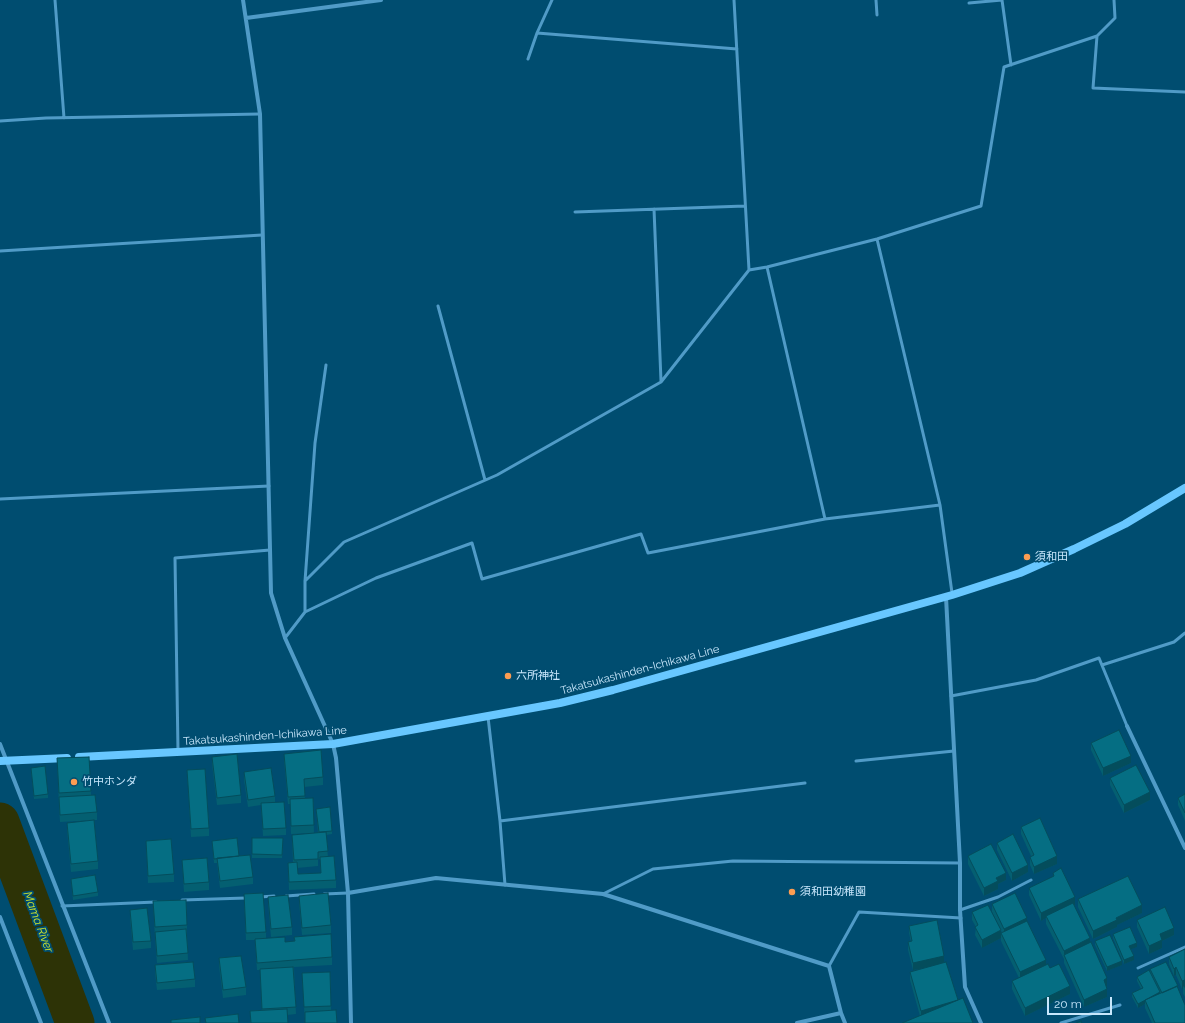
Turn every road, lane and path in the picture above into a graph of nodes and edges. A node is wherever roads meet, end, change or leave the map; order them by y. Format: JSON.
{"nodes":[{"id":1,"x":55,"y":0,"type":"edge"},
{"id":2,"x":243,"y":0,"type":"edge"},
{"id":3,"x":381,"y":0,"type":"edge"},
{"id":4,"x":552,"y":0,"type":"edge"},
{"id":5,"x":734,"y":0,"type":"edge"},
{"id":6,"x":876,"y":0,"type":"edge"},
{"id":7,"x":1114,"y":0,"type":"edge"},
{"id":8,"x":373,"y":1,"type":"edge"},
{"id":9,"x":969,"y":3,"type":"dead end"},
{"id":10,"x":877,"y":15,"type":"dead end"},
{"id":11,"x":246,"y":18,"type":"junction"},
{"id":12,"x":537,"y":33,"type":"junction"},
{"id":13,"x":1097,"y":36,"type":"junction"},
{"id":14,"x":737,"y":49,"type":"junction"},
{"id":15,"x":528,"y":59,"type":"dead end"},
{"id":16,"x":1011,"y":65,"type":"junction"},
{"id":17,"x":1185,"y":92,"type":"edge"},
{"id":18,"x":260,"y":114,"type":"junction"},
{"id":19,"x":64,"y":118,"type":"junction"},
{"id":20,"x":0,"y":121,"type":"edge"},
{"id":21,"x":745,"y":206,"type":"junction"},
{"id":22,"x":654,"y":209,"type":"junction"},
{"id":23,"x":575,"y":212,"type":"dead end"},
{"id":24,"x":262,"y":235,"type":"junction"},
{"id":25,"x":877,"y":239,"type":"junction"},
{"id":26,"x":0,"y":251,"type":"edge"},
{"id":27,"x":767,"y":267,"type":"junction"},
{"id":28,"x":749,"y":270,"type":"junction"},
{"id":29,"x":438,"y":306,"type":"dead end"},
{"id":30,"x":326,"y":366,"type":"dead end"},
{"id":31,"x":662,"y":382,"type":"junction"},
{"id":32,"x":485,"y":480,"type":"junction"},
{"id":33,"x":269,"y":486,"type":"junction"},
{"id":34,"x":1185,"y":488,"type":"edge"},
{"id":35,"x":0,"y":499,"type":"edge"},
{"id":36,"x":940,"y":505,"type":"junction"},
{"id":37,"x":825,"y":519,"type":"junction"},
{"id":38,"x":270,"y":550,"type":"junction"},
{"id":39,"x":304,"y":580,"type":"junction"},
{"id":40,"x":949,"y":596,"type":"junction"},
{"id":41,"x":305,"y":612,"type":"junction"},
{"id":42,"x":1185,"y":633,"type":"edge"},
{"id":43,"x":285,"y":638,"type":"junction"},
{"id":44,"x":1102,"y":664,"type":"junction"},
{"id":45,"x":951,"y":696,"type":"junction"},
{"id":46,"x":488,"y":716,"type":"junction"},
{"id":47,"x":1127,"y":726,"type":"joint"},
{"id":48,"x":0,"y":744,"type":"edge"},
{"id":49,"x":333,"y":744,"type":"junction"},
{"id":50,"x":954,"y":751,"type":"junction"},
{"id":51,"x":178,"y":753,"type":"junction"},
{"id":52,"x":3,"y":761,"type":"edge"},
{"id":53,"x":856,"y":761,"type":"dead end"},
{"id":54,"x":804,"y":783,"type":"dead end"},
{"id":55,"x":500,"y":822,"type":"junction"},
{"id":56,"x":1185,"y":848,"type":"edge"},
{"id":57,"x":960,"y":863,"type":"junction"},
{"id":58,"x":1031,"y":880,"type":"dead end"},
{"id":59,"x":505,"y":885,"type":"junction"},
{"id":60,"x":348,"y":893,"type":"junction"},
{"id":61,"x":603,"y":894,"type":"junction"},
{"id":62,"x":276,"y":896,"type":"edge"},
{"id":63,"x":284,"y":896,"type":"edge"},
{"id":64,"x":181,"y":900,"type":"edge"},
{"id":65,"x":157,"y":902,"type":"edge"},
{"id":66,"x":62,"y":906,"type":"junction"},
{"id":67,"x":960,"y":910,"type":"junction"},
{"id":68,"x":0,"y":917,"type":"edge"},
{"id":69,"x":961,"y":918,"type":"junction"},
{"id":70,"x":1185,"y":947,"type":"edge"},
{"id":71,"x":829,"y":966,"type":"junction"},
{"id":72,"x":1138,"y":968,"type":"dead end"},
{"id":73,"x":1120,"y":1004,"type":"dead end"},
{"id":74,"x":841,"y":1013,"type":"junction"},
{"id":75,"x":41,"y":1023,"type":"edge"},
{"id":76,"x":109,"y":1023,"type":"edge"},
{"id":77,"x":351,"y":1023,"type":"edge"},
{"id":78,"x":796,"y":1023,"type":"edge"},
{"id":79,"x":845,"y":1023,"type":"edge"},
{"id":80,"x":981,"y":1023,"type":"edge"},
{"id":81,"x":1061,"y":1023,"type":"edge"}],
"edges":[{"from":1,"to":19,"type":"lane"},
{"from":2,"to":11,"type":"street"},
{"from":3,"to":8,"type":"street"},
{"from":4,"to":12,"type":"lane"},
{"from":5,"to":14,"type":"lane"},
{"from":6,"to":10,"type":"lane"},
{"from":7,"to":13,"type":"lane"},
{"from":8,"to":11,"type":"street"},
{"from":9,"to":16,"type":"lane"},
{"from":11,"to":18,"type":"street"},
{"from":12,"to":14,"type":"lane"},
{"from":12,"to":15,"type":"lane"},
{"from":13,"to":16,"type":"lane"},
{"from":13,"to":17,"type":"lane"},
{"from":14,"to":21,"type":"lane"},
{"from":16,"to":25,"type":"lane"},
{"from":18,"to":19,"type":"lane"},
{"from":18,"to":24,"type":"street"},
{"from":19,"to":20,"type":"lane"},
{"from":21,"to":22,"type":"lane"},
{"from":21,"to":28,"type":"lane"},
{"from":22,"to":23,"type":"lane"},
{"from":22,"to":31,"type":"lane"},
{"from":24,"to":26,"type":"lane"},
{"from":24,"to":33,"type":"street"},
{"from":25,"to":27,"type":"lane"},
{"from":25,"to":36,"type":"lane"},
{"from":27,"to":28,"type":"lane"},
{"from":27,"to":37,"type":"lane"},
{"from":28,"to":31,"type":"lane"},
{"from":29,"to":32,"type":"lane"},
{"from":30,"to":39,"type":"lane"},
{"from":31,"to":32,"type":"lane"},
{"from":32,"to":39,"type":"lane"},
{"from":33,"to":35,"type":"lane"},
{"from":33,"to":38,"type":"street"},
{"from":34,"to":40,"type":"main road","name":"Takatsukashinden-Ichikawa Line"},
{"from":36,"to":37,"type":"lane"},
{"from":36,"to":40,"type":"lane"},
{"from":37,"to":41,"type":"lane"},
{"from":38,"to":43,"type":"street"},
{"from":38,"to":51,"type":"lane"},
{"from":39,"to":41,"type":"lane"},
{"from":40,"to":45,"type":"street"},
{"from":40,"to":46,"type":"main road","name":"Takatsukashinden-Ichikawa Line"},
{"from":41,"to":43,"type":"lane"},
{"from":42,"to":44,"type":"lane"},
{"from":43,"to":49,"type":"street"},
{"from":44,"to":45,"type":"lane"},
{"from":44,"to":47,"type":"lane"},
{"from":45,"to":50,"type":"street"},
{"from":46,"to":49,"type":"main road","name":"Takatsukashinden-Ichikawa Line"},
{"from":46,"to":55,"type":"lane"},
{"from":47,"to":56,"type":"street"},
{"from":48,"to":52,"type":"street"},
{"from":49,"to":51,"type":"main road","name":"Takatsukashinden-Ichikawa Line"},
{"from":49,"to":60,"type":"street"},
{"from":50,"to":53,"type":"lane"},
{"from":50,"to":57,"type":"street"},
{"from":51,"to":52,"type":"main road","name":"Takatsukashinden-Ichikawa Line"},
{"from":52,"to":66,"type":"street"},
{"from":54,"to":55,"type":"lane"},
{"from":55,"to":59,"type":"lane"},
{"from":57,"to":61,"type":"lane"},
{"from":57,"to":67,"type":"street"},
{"from":58,"to":67,"type":"lane"},
{"from":59,"to":60,"type":"street"},
{"from":59,"to":61,"type":"street"},
{"from":60,"to":63,"type":"lane"},
{"from":60,"to":77,"type":"street"},
{"from":61,"to":71,"type":"street"},
{"from":62,"to":64,"type":"lane"},
{"from":65,"to":66,"type":"lane"},
{"from":66,"to":76,"type":"street"},
{"from":67,"to":69,"type":"street"},
{"from":68,"to":75,"type":"street"},
{"from":69,"to":71,"type":"lane"},
{"from":69,"to":80,"type":"street"},
{"from":70,"to":72,"type":"lane"},
{"from":71,"to":74,"type":"street"},
{"from":73,"to":81,"type":"lane"},
{"from":74,"to":78,"type":"street"},
{"from":74,"to":79,"type":"street"}]}
